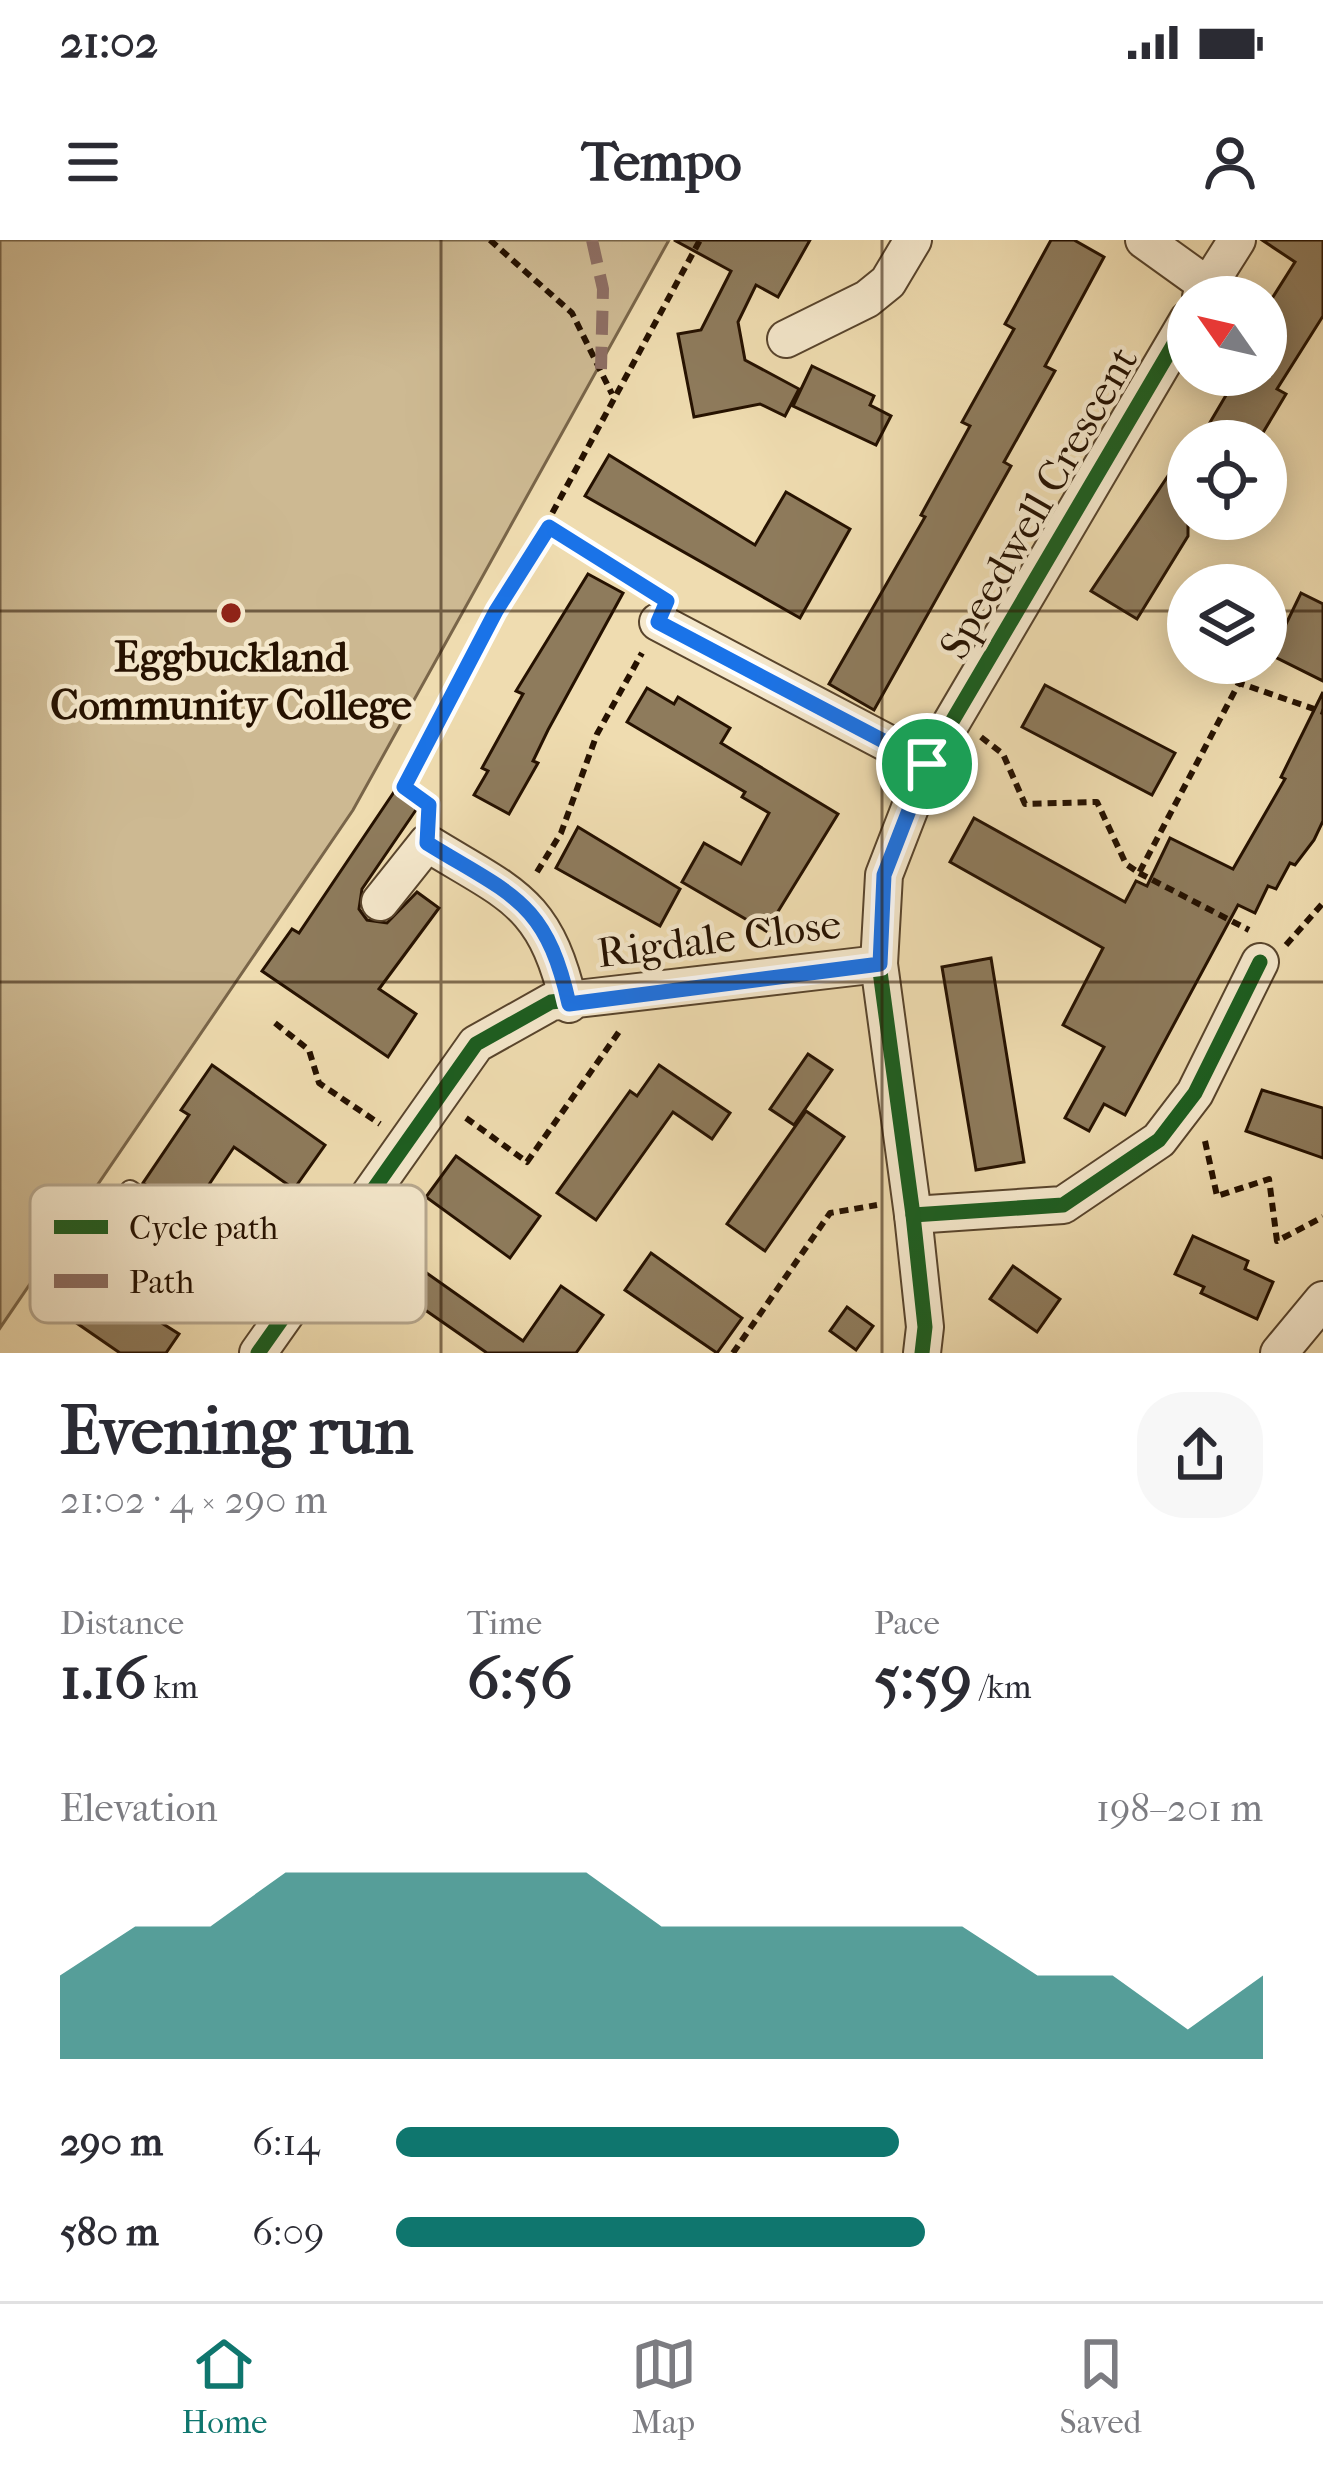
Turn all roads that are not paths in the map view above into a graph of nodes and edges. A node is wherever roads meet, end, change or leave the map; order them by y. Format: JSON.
{"nodes":[{"id":1,"x":913,"y":240,"type":"edge"},
{"id":2,"x":1144,"y":240,"type":"edge"},
{"id":3,"x":1237,"y":240,"type":"edge"},
{"id":4,"x":1186,"y":276,"type":"edge"},
{"id":5,"x":1214,"y":276,"type":"edge"},
{"id":6,"x":786,"y":339,"type":"dead end"},
{"id":7,"x":1167,"y":356,"type":"edge"},
{"id":8,"x":658,"y":622,"type":"road end"},
{"id":9,"x":927,"y":764,"type":"junction"},
{"id":10,"x":380,"y":902,"type":"dead end"},
{"id":11,"x":1260,"y":962,"type":"road end"},
{"id":12,"x":880,"y":964,"type":"junction"},
{"id":13,"x":569,"y":1004,"type":"junction"},
{"id":14,"x":378,"y":1185,"type":"edge"},
{"id":15,"x":912,"y":1207,"type":"junction"},
{"id":16,"x":1323,"y":1300,"type":"edge"},
{"id":17,"x":280,"y":1323,"type":"edge"},
{"id":18,"x":258,"y":1353,"type":"edge"},
{"id":19,"x":922,"y":1353,"type":"edge"},
{"id":20,"x":1280,"y":1353,"type":"edge"}],
"edges":[{"from":1,"to":6,"type":"street"},
{"from":2,"to":4,"type":"street"},
{"from":3,"to":5,"type":"street"},
{"from":7,"to":9,"type":"street","name":"Speedwell Crescent"},
{"from":8,"to":9,"type":"street"},
{"from":9,"to":12,"type":"street","name":"Speedwell Crescent"},
{"from":10,"to":13,"type":"street","name":"Rigdale Close"},
{"from":11,"to":15,"type":"street"},
{"from":12,"to":13,"type":"street","name":"Rigdale Close"},
{"from":12,"to":15,"type":"street","name":"Speedwell Crescent"},
{"from":13,"to":14,"type":"street","name":"Rigdale Close"},
{"from":15,"to":19,"type":"street","name":"Speedwell Crescent"},
{"from":16,"to":20,"type":"street"},
{"from":17,"to":18,"type":"street","name":"Rigdale Close"}]}
